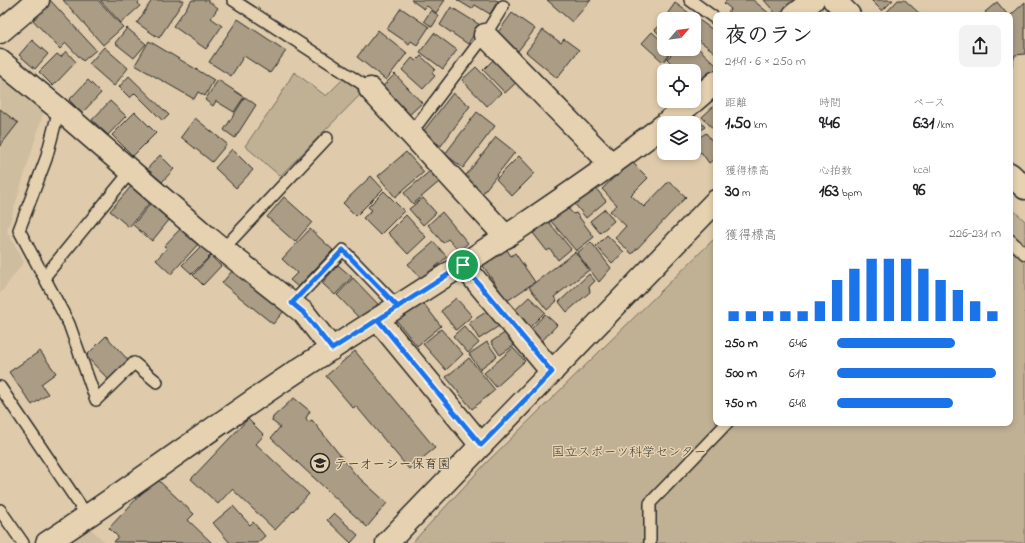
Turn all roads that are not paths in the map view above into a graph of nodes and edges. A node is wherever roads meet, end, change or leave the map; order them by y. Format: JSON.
{"nodes":[{"id":1,"x":38,"y":0,"type":"edge"},
{"id":2,"x":233,"y":0,"type":"edge"},
{"id":3,"x":690,"y":0,"type":"edge"},
{"id":4,"x":812,"y":0,"type":"edge"},
{"id":5,"x":834,"y":0,"type":"edge"},
{"id":6,"x":502,"y":6,"type":"dead end"},
{"id":7,"x":798,"y":12,"type":"edge"},
{"id":8,"x":846,"y":12,"type":"edge"},
{"id":9,"x":713,"y":17,"type":"edge"},
{"id":10,"x":0,"y":32,"type":"edge"},
{"id":11,"x":485,"y":35,"type":"junction"},
{"id":12,"x":0,"y":62,"type":"edge"},
{"id":13,"x":713,"y":85,"type":"edge"},
{"id":14,"x":370,"y":89,"type":"joint"},
{"id":15,"x":701,"y":95,"type":"edge"},
{"id":16,"x":685,"y":108,"type":"edge"},
{"id":17,"x":59,"y":109,"type":"junction"},
{"id":18,"x":675,"y":116,"type":"edge"},
{"id":19,"x":657,"y":130,"type":"edge"},
{"id":20,"x":411,"y":133,"type":"junction"},
{"id":21,"x":327,"y":138,"type":"dead end"},
{"id":22,"x":612,"y":165,"type":"junction"},
{"id":23,"x":131,"y":171,"type":"junction"},
{"id":24,"x":1013,"y":177,"type":"edge"},
{"id":25,"x":1025,"y":188,"type":"edge"},
{"id":26,"x":713,"y":204,"type":"edge"},
{"id":27,"x":506,"y":237,"type":"junction"},
{"id":28,"x":1013,"y":243,"type":"edge"},
{"id":29,"x":223,"y":249,"type":"junction"},
{"id":30,"x":1025,"y":254,"type":"edge"},
{"id":31,"x":463,"y":265,"type":"junction"},
{"id":32,"x":45,"y":276,"type":"junction"},
{"id":33,"x":292,"y":303,"type":"junction"},
{"id":34,"x":398,"y":307,"type":"junction"},
{"id":35,"x":378,"y":320,"type":"junction"},
{"id":36,"x":332,"y":349,"type":"junction"},
{"id":37,"x":552,"y":372,"type":"junction"},
{"id":38,"x":157,"y":382,"type":"dead end"},
{"id":39,"x":0,"y":387,"type":"edge"},
{"id":40,"x":725,"y":426,"type":"edge"},
{"id":41,"x":481,"y":445,"type":"junction"},
{"id":42,"x":0,"y":510,"type":"edge"},
{"id":43,"x":88,"y":516,"type":"junction"},
{"id":44,"x":23,"y":543,"type":"edge"},
{"id":45,"x":47,"y":543,"type":"edge"},
{"id":46,"x":387,"y":543,"type":"edge"},
{"id":47,"x":650,"y":543,"type":"edge"}],
"edges":[{"from":1,"to":10,"type":"street"},
{"from":2,"to":14,"type":"lane"},
{"from":3,"to":9,"type":"lane"},
{"from":4,"to":7,"type":"street"},
{"from":5,"to":8,"type":"street"},
{"from":6,"to":11,"type":"lane"},
{"from":11,"to":20,"type":"lane"},
{"from":11,"to":22,"type":"street"},
{"from":12,"to":17,"type":"street"},
{"from":13,"to":15,"type":"street"},
{"from":14,"to":20,"type":"street"},
{"from":16,"to":18,"type":"street"},
{"from":17,"to":23,"type":"street"},
{"from":17,"to":32,"type":"lane"},
{"from":19,"to":22,"type":"street"},
{"from":20,"to":27,"type":"street"},
{"from":21,"to":29,"type":"lane"},
{"from":22,"to":27,"type":"street"},
{"from":23,"to":29,"type":"street"},
{"from":23,"to":32,"type":"lane"},
{"from":24,"to":25,"type":"street"},
{"from":26,"to":37,"type":"street"},
{"from":27,"to":31,"type":"street"},
{"from":28,"to":30,"type":"lane"},
{"from":29,"to":33,"type":"street"},
{"from":31,"to":34,"type":"street"},
{"from":31,"to":37,"type":"street"},
{"from":32,"to":38,"type":"lane"},
{"from":33,"to":34,"type":"lane"},
{"from":33,"to":36,"type":"street"},
{"from":34,"to":35,"type":"street"},
{"from":35,"to":36,"type":"street"},
{"from":35,"to":41,"type":"street"},
{"from":36,"to":43,"type":"street"},
{"from":37,"to":41,"type":"street"},
{"from":39,"to":43,"type":"lane"},
{"from":40,"to":47,"type":"lane"},
{"from":41,"to":46,"type":"street"},
{"from":42,"to":44,"type":"lane"},
{"from":43,"to":45,"type":"street"}]}
